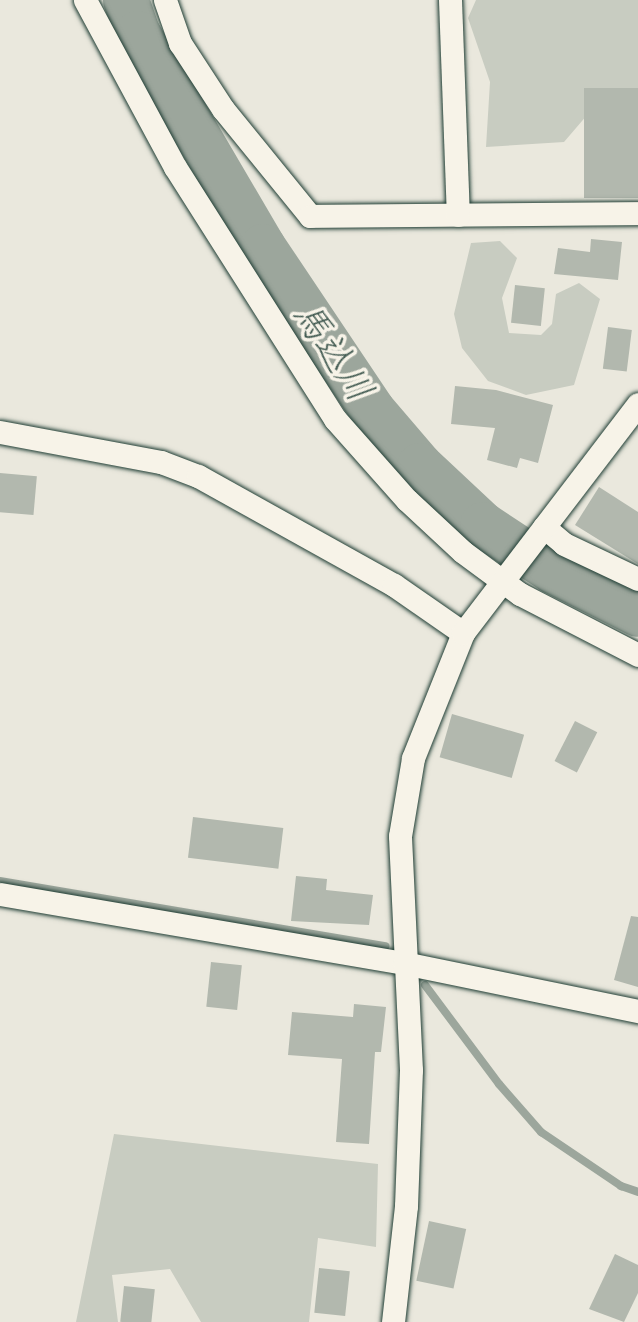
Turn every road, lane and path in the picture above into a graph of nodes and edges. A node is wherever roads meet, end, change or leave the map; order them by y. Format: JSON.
{"nodes":[{"id":1,"x":85,"y":0,"type":"edge"},
{"id":2,"x":165,"y":0,"type":"edge"},
{"id":3,"x":450,"y":0,"type":"edge"},
{"id":4,"x":638,"y":213,"type":"edge"},
{"id":5,"x":458,"y":215,"type":"junction"},
{"id":6,"x":638,"y":404,"type":"edge"},
{"id":7,"x":0,"y":432,"type":"edge"},
{"id":8,"x":544,"y":527,"type":"junction"},
{"id":9,"x":504,"y":577,"type":"junction"},
{"id":10,"x":638,"y":579,"type":"edge"},
{"id":11,"x":463,"y":633,"type":"junction"},
{"id":12,"x":638,"y":655,"type":"edge"},
{"id":13,"x":0,"y":894,"type":"edge"},
{"id":14,"x":404,"y":963,"type":"junction"},
{"id":15,"x":638,"y":1011,"type":"edge"},
{"id":16,"x":393,"y":1322,"type":"edge"}],
"edges":[{"from":1,"to":9,"type":"street"},
{"from":2,"to":5,"type":"street"},
{"from":3,"to":5,"type":"street"},
{"from":4,"to":5,"type":"street"},
{"from":6,"to":8,"type":"street"},
{"from":7,"to":11,"type":"street"},
{"from":8,"to":9,"type":"street"},
{"from":8,"to":10,"type":"street"},
{"from":9,"to":11,"type":"street"},
{"from":9,"to":12,"type":"street"},
{"from":11,"to":14,"type":"street"},
{"from":13,"to":14,"type":"street"},
{"from":14,"to":15,"type":"street"},
{"from":14,"to":16,"type":"street"}]}
